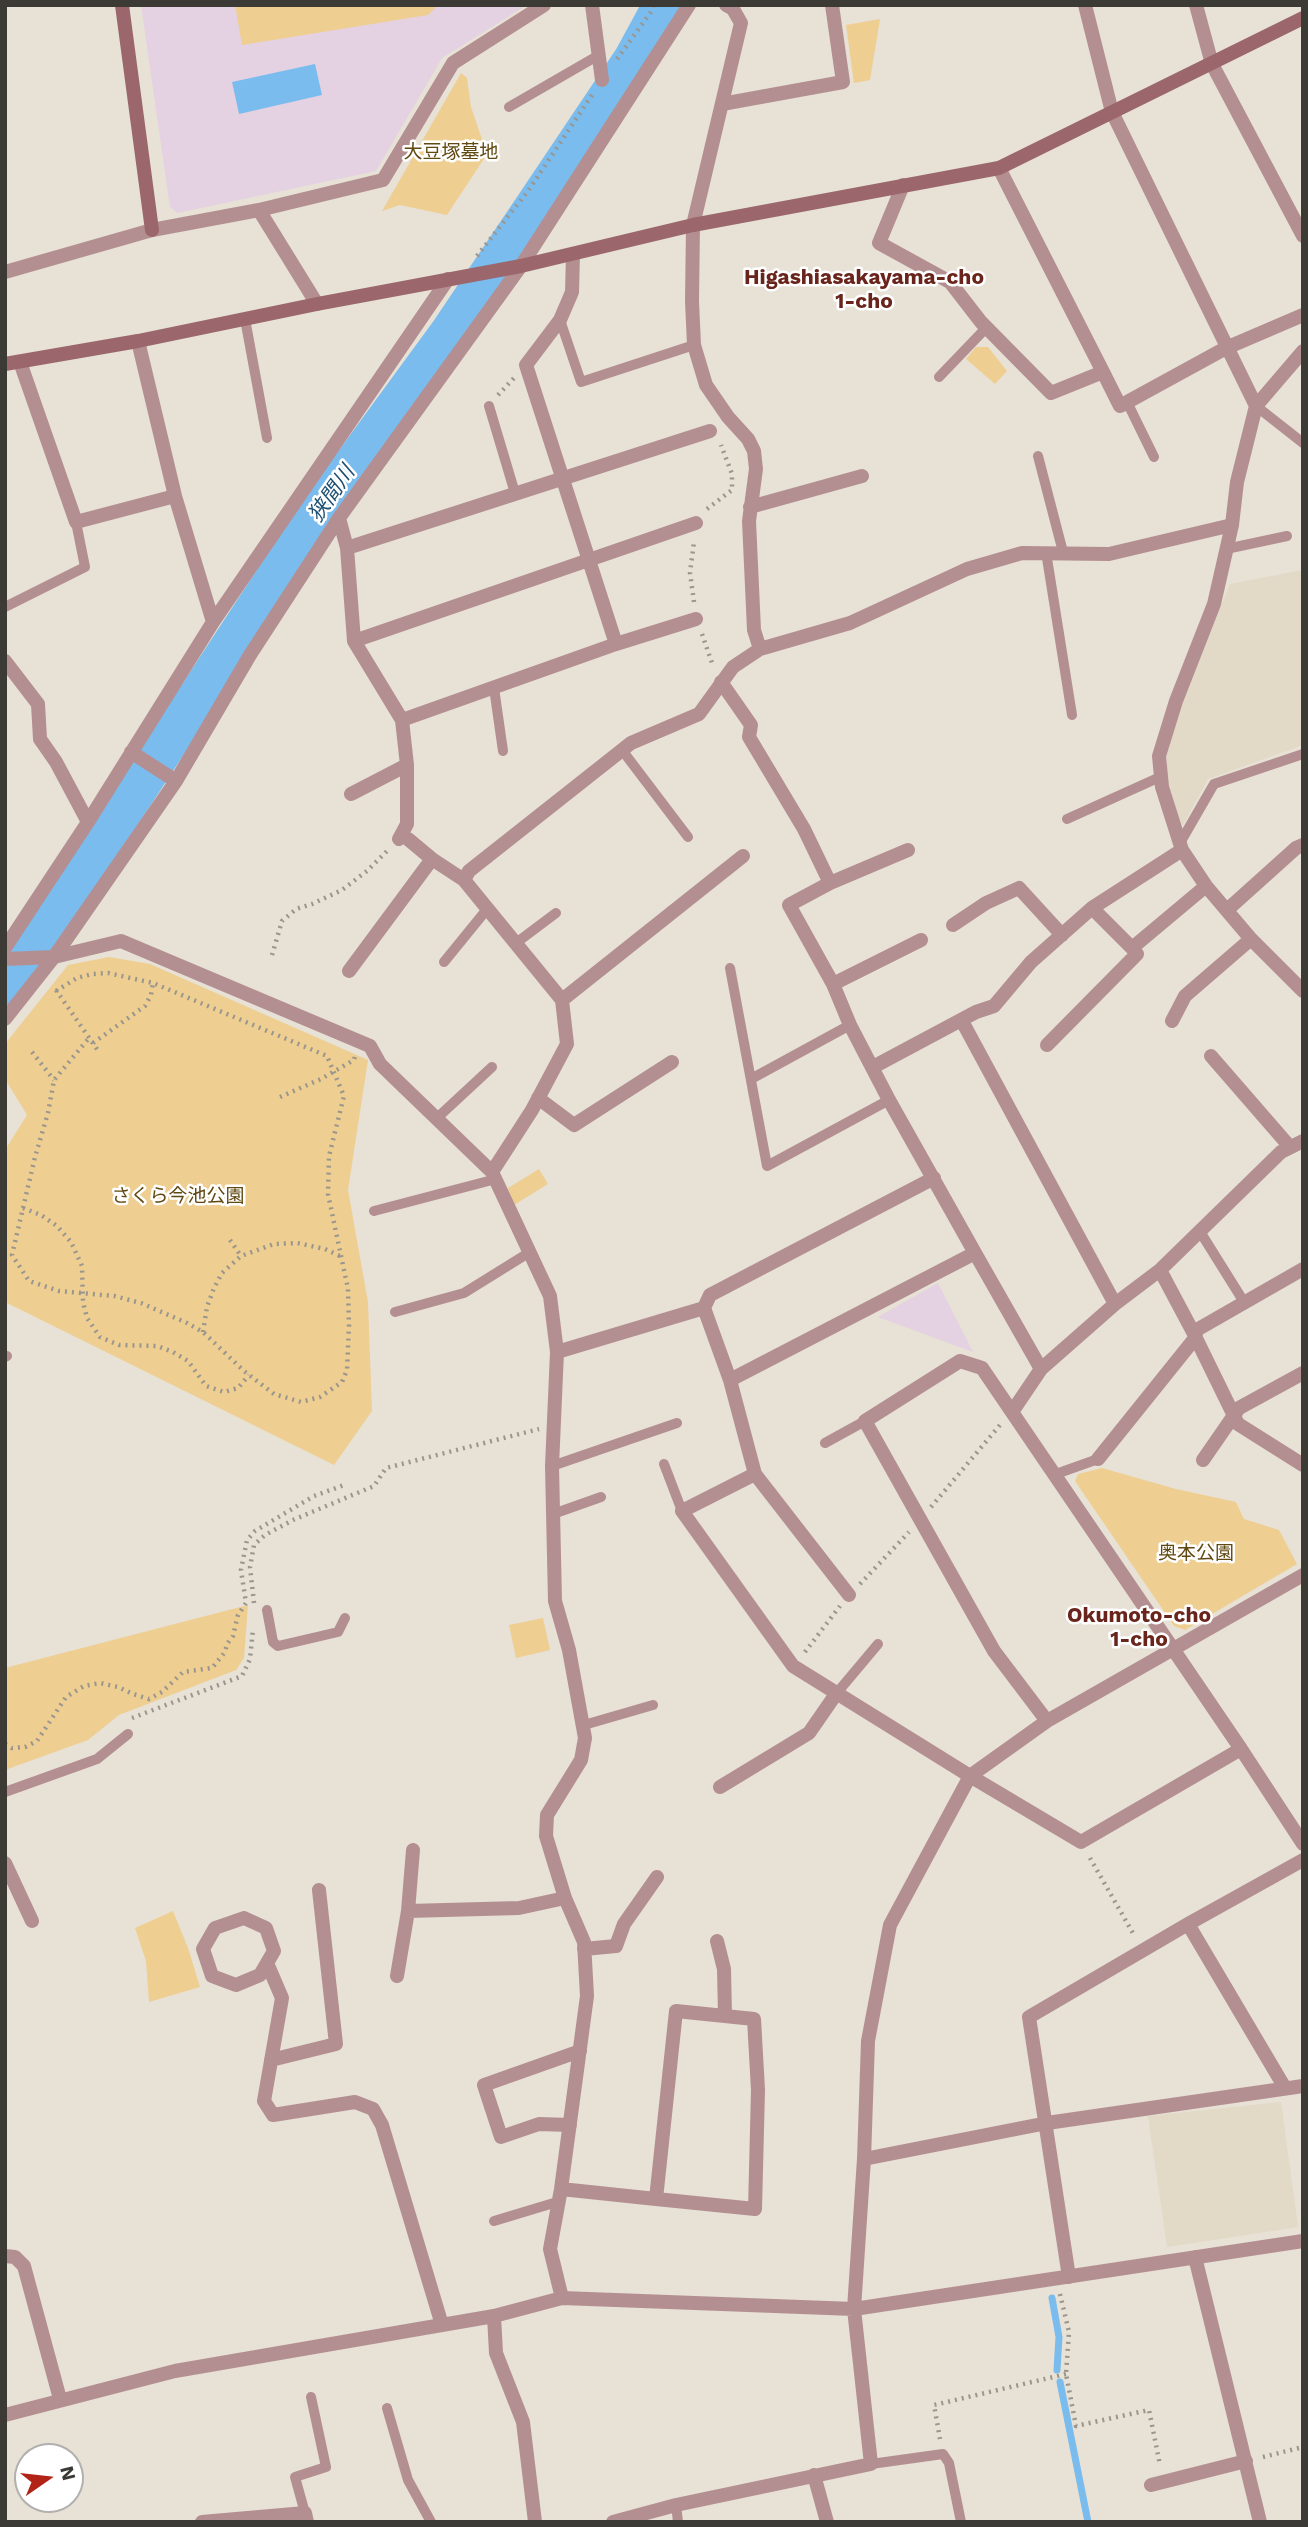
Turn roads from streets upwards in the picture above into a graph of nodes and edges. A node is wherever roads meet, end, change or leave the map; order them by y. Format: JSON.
{"nodes":[{"id":1,"x":122,"y":5,"type":"edge"},
{"id":2,"x":544,"y":5,"type":"edge"},
{"id":3,"x":592,"y":5,"type":"edge"},
{"id":4,"x":689,"y":5,"type":"edge"},
{"id":5,"x":726,"y":5,"type":"edge"},
{"id":6,"x":832,"y":5,"type":"edge"},
{"id":7,"x":1085,"y":5,"type":"edge"},
{"id":8,"x":1195,"y":5,"type":"edge"},
{"id":9,"x":1303,"y":18,"type":"edge"},
{"id":10,"x":1212,"y":64,"type":"junction"},
{"id":11,"x":602,"y":79,"type":"road end"},
{"id":12,"x":722,"y":104,"type":"junction"},
{"id":13,"x":1112,"y":112,"type":"junction"},
{"id":14,"x":999,"y":168,"type":"junction"},
{"id":15,"x":903,"y":185,"type":"junction"},
{"id":16,"x":259,"y":210,"type":"junction"},
{"id":17,"x":693,"y":225,"type":"junction"},
{"id":18,"x":152,"y":230,"type":"junction"},
{"id":19,"x":1303,"y":236,"type":"edge"},
{"id":20,"x":573,"y":254,"type":"junction"},
{"id":21,"x":515,"y":267,"type":"junction"},
{"id":22,"x":5,"y":272,"type":"edge"},
{"id":23,"x":448,"y":279,"type":"junction"},
{"id":24,"x":317,"y":304,"type":"junction"},
{"id":25,"x":1303,"y":316,"type":"edge"},
{"id":26,"x":138,"y":341,"type":"junction"},
{"id":27,"x":1226,"y":348,"type":"junction"},
{"id":28,"x":1303,"y":351,"type":"edge"},
{"id":29,"x":12,"y":363,"type":"edge"},
{"id":30,"x":1103,"y":372,"type":"junction"},
{"id":31,"x":1256,"y":406,"type":"junction"},
{"id":32,"x":713,"y":430,"type":"road end"},
{"id":33,"x":862,"y":476,"type":"dead end"},
{"id":34,"x":562,"y":478,"type":"junction"},
{"id":35,"x":175,"y":496,"type":"junction"},
{"id":36,"x":750,"y":507,"type":"junction"},
{"id":37,"x":339,"y":518,"type":"junction"},
{"id":38,"x":696,"y":523,"type":"road end"},
{"id":39,"x":1232,"y":525,"type":"junction"},
{"id":40,"x":347,"y":548,"type":"junction"},
{"id":41,"x":589,"y":561,"type":"junction"},
{"id":42,"x":696,"y":619,"type":"road end"},
{"id":43,"x":213,"y":622,"type":"junction"},
{"id":44,"x":354,"y":641,"type":"junction"},
{"id":45,"x":616,"y":644,"type":"junction"},
{"id":46,"x":760,"y":649,"type":"junction"},
{"id":47,"x":5,"y":661,"type":"edge"},
{"id":48,"x":721,"y":682,"type":"junction"},
{"id":49,"x":402,"y":720,"type":"junction"},
{"id":50,"x":131,"y":752,"type":"junction"},
{"id":51,"x":407,"y":765,"type":"junction"},
{"id":52,"x":176,"y":781,"type":"junction"},
{"id":53,"x":351,"y":794,"type":"dead end"},
{"id":54,"x":88,"y":822,"type":"junction"},
{"id":55,"x":1303,"y":845,"type":"edge"},
{"id":56,"x":1181,"y":846,"type":"junction"},
{"id":57,"x":908,"y":850,"type":"dead end"},
{"id":58,"x":743,"y":856,"type":"dead end"},
{"id":59,"x":432,"y":859,"type":"junction"},
{"id":60,"x":464,"y":880,"type":"junction"},
{"id":61,"x":830,"y":883,"type":"junction"},
{"id":62,"x":1206,"y":886,"type":"junction"},
{"id":63,"x":1092,"y":908,"type":"junction"},
{"id":64,"x":1227,"y":910,"type":"junction"},
{"id":65,"x":953,"y":925,"type":"dead end"},
{"id":66,"x":1062,"y":935,"type":"junction"},
{"id":67,"x":1251,"y":939,"type":"junction"},
{"id":68,"x":921,"y":940,"type":"dead end"},
{"id":69,"x":5,"y":948,"type":"edge"},
{"id":70,"x":1132,"y":948,"type":"junction"},
{"id":71,"x":54,"y":957,"type":"junction"},
{"id":72,"x":5,"y":958,"type":"edge"},
{"id":73,"x":349,"y":971,"type":"dead end"},
{"id":74,"x":833,"y":984,"type":"junction"},
{"id":75,"x":1303,"y":991,"type":"edge"},
{"id":76,"x":562,"y":1000,"type":"junction"},
{"id":77,"x":5,"y":1019,"type":"edge"},
{"id":78,"x":962,"y":1021,"type":"junction"},
{"id":79,"x":1172,"y":1021,"type":"dead end"},
{"id":80,"x":1048,"y":1045,"type":"dead end"},
{"id":81,"x":1210,"y":1056,"type":"dead end"},
{"id":82,"x":672,"y":1062,"type":"dead end"},
{"id":83,"x":873,"y":1067,"type":"junction"},
{"id":84,"x":538,"y":1098,"type":"junction"},
{"id":85,"x":1296,"y":1144,"type":"edge"},
{"id":86,"x":494,"y":1175,"type":"junction"},
{"id":87,"x":934,"y":1178,"type":"junction"},
{"id":88,"x":975,"y":1253,"type":"junction"},
{"id":89,"x":1303,"y":1269,"type":"edge"},
{"id":90,"x":1160,"y":1270,"type":"junction"},
{"id":91,"x":1115,"y":1304,"type":"junction"},
{"id":92,"x":704,"y":1308,"type":"junction"},
{"id":93,"x":1194,"y":1334,"type":"junction"},
{"id":94,"x":557,"y":1352,"type":"junction"},
{"id":95,"x":1041,"y":1369,"type":"junction"},
{"id":96,"x":1303,"y":1373,"type":"edge"},
{"id":97,"x":730,"y":1380,"type":"junction"},
{"id":98,"x":1012,"y":1412,"type":"junction"},
{"id":99,"x":1234,"y":1417,"type":"junction"},
{"id":100,"x":1098,"y":1459,"type":"road end"},
{"id":101,"x":1203,"y":1460,"type":"dead end"},
{"id":102,"x":1301,"y":1462,"type":"edge"},
{"id":103,"x":755,"y":1474,"type":"junction"},
{"id":104,"x":1301,"y":1580,"type":"edge"},
{"id":105,"x":849,"y":1595,"type":"road end"},
{"id":106,"x":1174,"y":1650,"type":"junction"},
{"id":107,"x":836,"y":1694,"type":"junction"},
{"id":108,"x":1047,"y":1721,"type":"junction"},
{"id":109,"x":1241,"y":1749,"type":"junction"},
{"id":110,"x":970,"y":1776,"type":"junction"},
{"id":111,"x":720,"y":1787,"type":"dead end"},
{"id":112,"x":1303,"y":1844,"type":"edge"},
{"id":113,"x":412,"y":1850,"type":"dead end"},
{"id":114,"x":1303,"y":1860,"type":"edge"},
{"id":115,"x":5,"y":1863,"type":"edge"},
{"id":116,"x":657,"y":1877,"type":"dead end"},
{"id":117,"x":319,"y":1890,"type":"dead end"},
{"id":118,"x":565,"y":1898,"type":"junction"},
{"id":119,"x":408,"y":1911,"type":"junction"},
{"id":120,"x":32,"y":1921,"type":"dead end"},
{"id":121,"x":1188,"y":1924,"type":"junction"},
{"id":122,"x":717,"y":1941,"type":"dead end"},
{"id":123,"x":584,"y":1949,"type":"junction"},
{"id":124,"x":268,"y":1963,"type":"junction"},
{"id":125,"x":397,"y":1976,"type":"dead end"},
{"id":126,"x":726,"y":2016,"type":"junction"},
{"id":127,"x":580,"y":2051,"type":"junction"},
{"id":128,"x":271,"y":2060,"type":"junction"},
{"id":129,"x":1303,"y":2086,"type":"edge"},
{"id":130,"x":1285,"y":2088,"type":"junction"},
{"id":131,"x":1047,"y":2123,"type":"junction"},
{"id":132,"x":570,"y":2125,"type":"junction"},
{"id":133,"x":864,"y":2159,"type":"junction"},
{"id":134,"x":559,"y":2195,"type":"junction"},
{"id":135,"x":656,"y":2199,"type":"junction"},
{"id":136,"x":1303,"y":2241,"type":"edge"},
{"id":137,"x":5,"y":2256,"type":"edge"},
{"id":138,"x":1195,"y":2257,"type":"junction"},
{"id":139,"x":1063,"y":2278,"type":"junction"},
{"id":140,"x":562,"y":2298,"type":"junction"},
{"id":141,"x":854,"y":2309,"type":"junction"},
{"id":142,"x":494,"y":2316,"type":"junction"},
{"id":143,"x":442,"y":2325,"type":"junction"},
{"id":144,"x":60,"y":2399,"type":"junction"},
{"id":145,"x":5,"y":2415,"type":"edge"},
{"id":146,"x":1246,"y":2461,"type":"junction"},
{"id":147,"x":814,"y":2474,"type":"junction"},
{"id":148,"x":1157,"y":2483,"type":"road end"},
{"id":149,"x":306,"y":2517,"type":"edge"},
{"id":150,"x":202,"y":2522,"type":"edge"},
{"id":151,"x":535,"y":2522,"type":"edge"},
{"id":152,"x":613,"y":2522,"type":"edge"},
{"id":153,"x":827,"y":2522,"type":"edge"},
{"id":154,"x":1260,"y":2522,"type":"edge"}],
"edges":[{"from":1,"to":18,"type":"street"},
{"from":2,"to":16,"type":"street"},
{"from":3,"to":11,"type":"street"},
{"from":4,"to":21,"type":"street"},
{"from":5,"to":12,"type":"street"},
{"from":6,"to":12,"type":"street"},
{"from":7,"to":13,"type":"street"},
{"from":8,"to":10,"type":"street"},
{"from":9,"to":10,"type":"street"},
{"from":10,"to":13,"type":"street"},
{"from":10,"to":19,"type":"street"},
{"from":12,"to":17,"type":"street"},
{"from":13,"to":14,"type":"street"},
{"from":13,"to":27,"type":"street"},
{"from":14,"to":15,"type":"street"},
{"from":14,"to":30,"type":"street"},
{"from":15,"to":17,"type":"street"},
{"from":15,"to":30,"type":"street"},
{"from":16,"to":18,"type":"street"},
{"from":16,"to":24,"type":"street"},
{"from":17,"to":20,"type":"street"},
{"from":17,"to":36,"type":"street"},
{"from":18,"to":22,"type":"street"},
{"from":20,"to":21,"type":"street"},
{"from":20,"to":34,"type":"street"},
{"from":21,"to":23,"type":"street"},
{"from":21,"to":37,"type":"street"},
{"from":23,"to":24,"type":"street"},
{"from":23,"to":43,"type":"street"},
{"from":24,"to":26,"type":"street"},
{"from":25,"to":27,"type":"street"},
{"from":26,"to":29,"type":"street"},
{"from":26,"to":35,"type":"street"},
{"from":27,"to":30,"type":"street"},
{"from":27,"to":31,"type":"street"},
{"from":28,"to":31,"type":"street"},
{"from":29,"to":35,"type":"street"},
{"from":31,"to":39,"type":"street"},
{"from":32,"to":34,"type":"street"},
{"from":33,"to":36,"type":"street"},
{"from":34,"to":40,"type":"street"},
{"from":34,"to":41,"type":"street"},
{"from":35,"to":43,"type":"street"},
{"from":36,"to":46,"type":"street"},
{"from":37,"to":40,"type":"street"},
{"from":37,"to":52,"type":"street"},
{"from":38,"to":41,"type":"street"},
{"from":39,"to":46,"type":"street"},
{"from":39,"to":56,"type":"street"},
{"from":40,"to":44,"type":"street"},
{"from":41,"to":44,"type":"street"},
{"from":41,"to":45,"type":"street"},
{"from":42,"to":45,"type":"street"},
{"from":43,"to":50,"type":"street"},
{"from":44,"to":49,"type":"street"},
{"from":45,"to":49,"type":"street"},
{"from":46,"to":48,"type":"street"},
{"from":47,"to":54,"type":"street"},
{"from":48,"to":60,"type":"street"},
{"from":48,"to":61,"type":"street"},
{"from":49,"to":51,"type":"street"},
{"from":50,"to":52,"type":"street"},
{"from":50,"to":54,"type":"street"},
{"from":51,"to":53,"type":"street"},
{"from":51,"to":59,"type":"street"},
{"from":52,"to":71,"type":"street"},
{"from":54,"to":69,"type":"street"},
{"from":55,"to":64,"type":"street"},
{"from":56,"to":62,"type":"street"},
{"from":56,"to":63,"type":"street"},
{"from":57,"to":61,"type":"street"},
{"from":58,"to":76,"type":"street"},
{"from":59,"to":60,"type":"street"},
{"from":59,"to":73,"type":"street"},
{"from":60,"to":76,"type":"street"},
{"from":61,"to":74,"type":"street"},
{"from":62,"to":64,"type":"street"},
{"from":62,"to":70,"type":"street"},
{"from":63,"to":66,"type":"street"},
{"from":63,"to":70,"type":"street"},
{"from":64,"to":67,"type":"street"},
{"from":65,"to":66,"type":"street"},
{"from":66,"to":78,"type":"street"},
{"from":67,"to":75,"type":"street"},
{"from":67,"to":79,"type":"street"},
{"from":68,"to":74,"type":"street"},
{"from":70,"to":80,"type":"street"},
{"from":71,"to":72,"type":"street"},
{"from":71,"to":77,"type":"street"},
{"from":71,"to":86,"type":"street"},
{"from":74,"to":83,"type":"street"},
{"from":76,"to":84,"type":"street"},
{"from":78,"to":83,"type":"street"},
{"from":78,"to":91,"type":"street"},
{"from":81,"to":85,"type":"street"},
{"from":82,"to":84,"type":"street"},
{"from":83,"to":87,"type":"street"},
{"from":84,"to":86,"type":"street"},
{"from":85,"to":90,"type":"street"},
{"from":86,"to":94,"type":"street"},
{"from":87,"to":88,"type":"street"},
{"from":87,"to":92,"type":"street"},
{"from":88,"to":95,"type":"street"},
{"from":88,"to":97,"type":"street"},
{"from":89,"to":93,"type":"street"},
{"from":90,"to":91,"type":"street"},
{"from":90,"to":93,"type":"street"},
{"from":91,"to":95,"type":"street"},
{"from":92,"to":94,"type":"street"},
{"from":92,"to":97,"type":"street"},
{"from":93,"to":99,"type":"street"},
{"from":93,"to":100,"type":"street"},
{"from":94,"to":118,"type":"street"},
{"from":95,"to":98,"type":"street"},
{"from":96,"to":99,"type":"street"},
{"from":97,"to":103,"type":"street"},
{"from":98,"to":106,"type":"street"},
{"from":98,"to":108,"type":"street"},
{"from":99,"to":101,"type":"street"},
{"from":99,"to":102,"type":"street"},
{"from":103,"to":105,"type":"street"},
{"from":103,"to":107,"type":"street"},
{"from":104,"to":106,"type":"street"},
{"from":106,"to":108,"type":"street"},
{"from":106,"to":109,"type":"street"},
{"from":107,"to":110,"type":"street"},
{"from":107,"to":111,"type":"street"},
{"from":108,"to":110,"type":"street"},
{"from":109,"to":110,"type":"street"},
{"from":109,"to":112,"type":"street"},
{"from":110,"to":133,"type":"street"},
{"from":113,"to":119,"type":"street"},
{"from":114,"to":121,"type":"street"},
{"from":115,"to":120,"type":"street"},
{"from":116,"to":123,"type":"street"},
{"from":117,"to":128,"type":"street"},
{"from":118,"to":119,"type":"street"},
{"from":118,"to":123,"type":"street"},
{"from":119,"to":125,"type":"street"},
{"from":121,"to":130,"type":"street"},
{"from":121,"to":131,"type":"street"},
{"from":122,"to":126,"type":"street"},
{"from":123,"to":127,"type":"street"},
{"from":124,"to":124,"type":"street"},
{"from":124,"to":128,"type":"street"},
{"from":126,"to":135,"type":"street"},
{"from":126,"to":135,"type":"street"},
{"from":127,"to":132,"type":"street"},
{"from":127,"to":132,"type":"street"},
{"from":128,"to":143,"type":"street"},
{"from":129,"to":130,"type":"street"},
{"from":130,"to":131,"type":"street"},
{"from":131,"to":133,"type":"street"},
{"from":131,"to":139,"type":"street"},
{"from":132,"to":134,"type":"street"},
{"from":133,"to":141,"type":"street"},
{"from":134,"to":135,"type":"street"},
{"from":134,"to":140,"type":"street"},
{"from":136,"to":138,"type":"street"},
{"from":137,"to":144,"type":"street"},
{"from":138,"to":139,"type":"street"},
{"from":138,"to":146,"type":"street"},
{"from":139,"to":141,"type":"street"},
{"from":140,"to":141,"type":"street"},
{"from":140,"to":142,"type":"street"},
{"from":141,"to":147,"type":"street"},
{"from":142,"to":143,"type":"street"},
{"from":142,"to":151,"type":"street"},
{"from":143,"to":144,"type":"street"},
{"from":144,"to":145,"type":"street"},
{"from":146,"to":148,"type":"street"},
{"from":146,"to":154,"type":"street"},
{"from":147,"to":152,"type":"street"},
{"from":147,"to":153,"type":"street"},
{"from":149,"to":150,"type":"street"}]}
